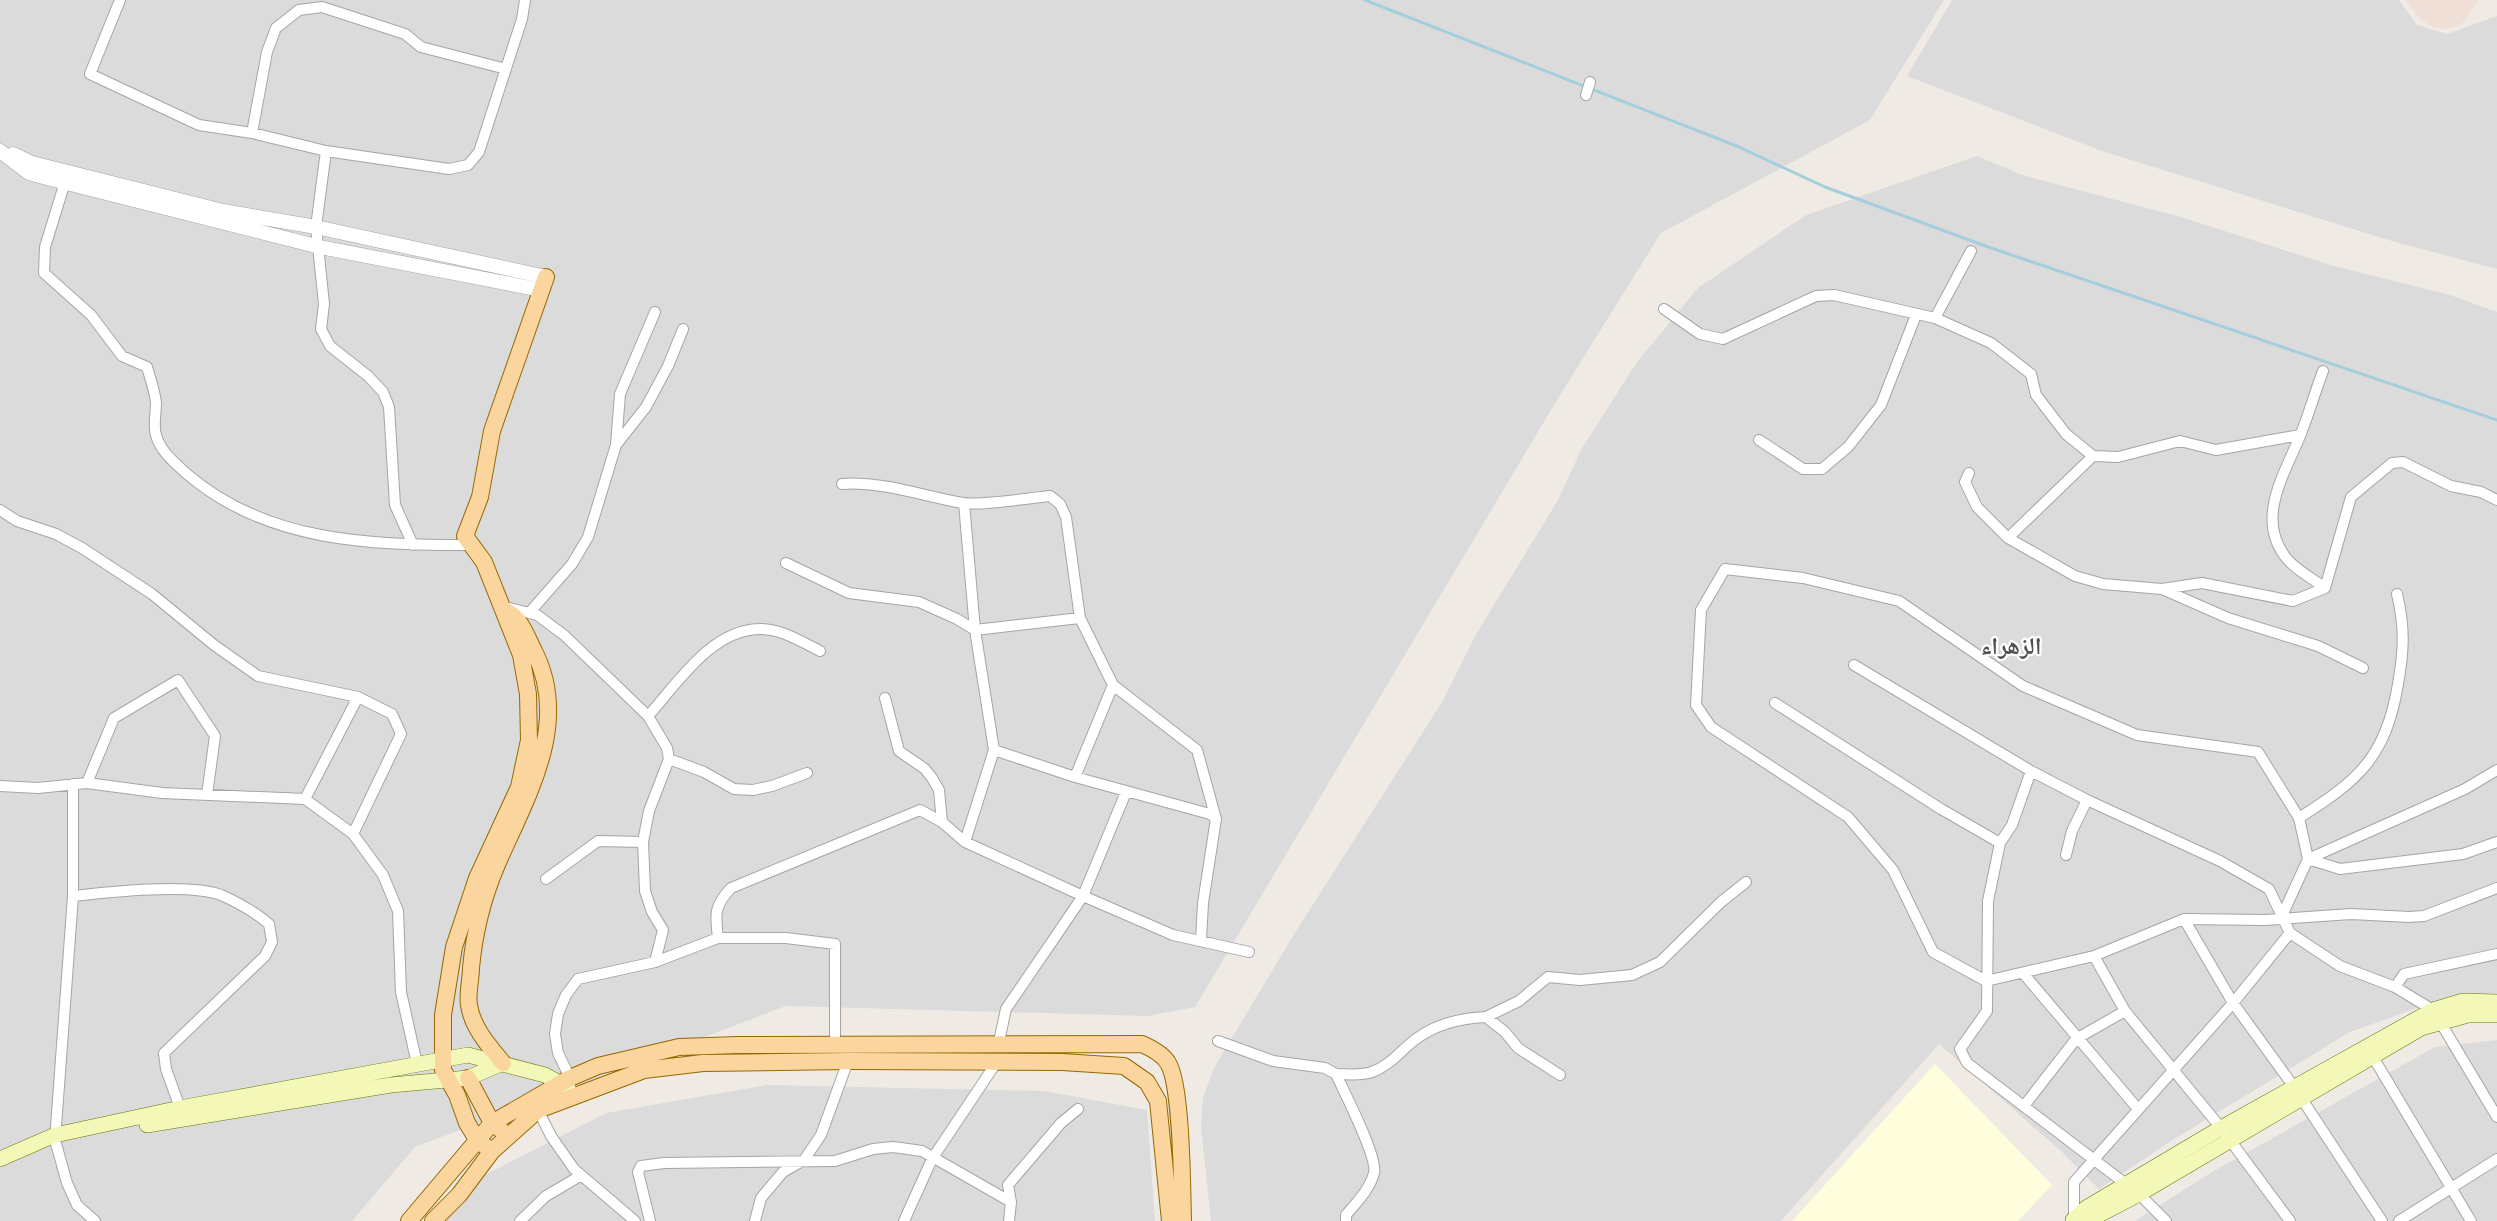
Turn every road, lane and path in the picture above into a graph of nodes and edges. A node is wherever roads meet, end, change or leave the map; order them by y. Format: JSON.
{"nodes":[{"id":1,"x":120,"y":0,"type":"edge"},
{"id":2,"x":525,"y":0,"type":"edge"},
{"id":3,"x":506,"y":69,"type":"junction"},
{"id":4,"x":1590,"y":82,"type":"dead end"},
{"id":5,"x":1586,"y":95,"type":"dead end"},
{"id":6,"x":252,"y":133,"type":"junction"},
{"id":7,"x":0,"y":150,"type":"edge"},
{"id":8,"x":326,"y":151,"type":"junction"},
{"id":9,"x":64,"y":182,"type":"junction"},
{"id":10,"x":316,"y":227,"type":"junction"},
{"id":11,"x":320,"y":247,"type":"junction"},
{"id":12,"x":1971,"y":251,"type":"dead end"},
{"id":13,"x":543,"y":284,"type":"junction"},
{"id":14,"x":1664,"y":309,"type":"dead end"},
{"id":15,"x":655,"y":312,"type":"dead end"},
{"id":16,"x":1916,"y":315,"type":"junction"},
{"id":17,"x":1935,"y":318,"type":"junction"},
{"id":18,"x":683,"y":328,"type":"dead end"},
{"id":19,"x":2323,"y":370,"type":"dead end"},
{"id":20,"x":2300,"y":435,"type":"junction"},
{"id":21,"x":1759,"y":440,"type":"dead end"},
{"id":22,"x":616,"y":445,"type":"junction"},
{"id":23,"x":2092,"y":456,"type":"junction"},
{"id":24,"x":1969,"y":473,"type":"dead end"},
{"id":25,"x":842,"y":484,"type":"dead end"},
{"id":26,"x":2497,"y":500,"type":"edge"},
{"id":27,"x":964,"y":503,"type":"junction"},
{"id":28,"x":0,"y":510,"type":"edge"},
{"id":29,"x":2008,"y":538,"type":"junction"},
{"id":30,"x":413,"y":545,"type":"junction"},
{"id":31,"x":469,"y":545,"type":"junction"},
{"id":32,"x":786,"y":563,"type":"dead end"},
{"id":33,"x":2325,"y":588,"type":"junction"},
{"id":34,"x":2162,"y":589,"type":"junction"},
{"id":35,"x":2397,"y":594,"type":"dead end"},
{"id":36,"x":501,"y":607,"type":"junction"},
{"id":37,"x":529,"y":613,"type":"junction"},
{"id":38,"x":1080,"y":618,"type":"junction"},
{"id":39,"x":975,"y":630,"type":"junction"},
{"id":40,"x":820,"y":651,"type":"dead end"},
{"id":41,"x":1854,"y":665,"type":"dead end"},
{"id":42,"x":2363,"y":668,"type":"dead end"},
{"id":43,"x":1113,"y":685,"type":"junction"},
{"id":44,"x":358,"y":697,"type":"junction"},
{"id":45,"x":885,"y":699,"type":"dead end"},
{"id":46,"x":1775,"y":703,"type":"dead end"},
{"id":47,"x":648,"y":716,"type":"junction"},
{"id":48,"x":993,"y":750,"type":"junction"},
{"id":49,"x":669,"y":759,"type":"junction"},
{"id":50,"x":2497,"y":770,"type":"edge"},
{"id":51,"x":2031,"y":771,"type":"junction"},
{"id":52,"x":807,"y":772,"type":"dead end"},
{"id":53,"x":1075,"y":777,"type":"junction"},
{"id":54,"x":87,"y":783,"type":"junction"},
{"id":55,"x":73,"y":784,"type":"junction"},
{"id":56,"x":0,"y":786,"type":"edge"},
{"id":57,"x":1126,"y":792,"type":"junction"},
{"id":58,"x":207,"y":795,"type":"junction"},
{"id":59,"x":305,"y":799,"type":"junction"},
{"id":60,"x":2087,"y":800,"type":"junction"},
{"id":61,"x":2299,"y":818,"type":"junction"},
{"id":62,"x":1216,"y":819,"type":"junction"},
{"id":63,"x":942,"y":822,"type":"junction"},
{"id":64,"x":353,"y":834,"type":"junction"},
{"id":65,"x":644,"y":842,"type":"junction"},
{"id":66,"x":965,"y":842,"type":"junction"},
{"id":67,"x":2497,"y":842,"type":"edge"},
{"id":68,"x":2000,"y":843,"type":"junction"},
{"id":69,"x":2066,"y":855,"type":"dead end"},
{"id":70,"x":2308,"y":859,"type":"junction"},
{"id":71,"x":546,"y":879,"type":"dead end"},
{"id":72,"x":1746,"y":882,"type":"dead end"},
{"id":73,"x":2497,"y":888,"type":"edge"},
{"id":74,"x":73,"y":896,"type":"junction"},
{"id":75,"x":1083,"y":896,"type":"junction"},
{"id":76,"x":2281,"y":918,"type":"junction"},
{"id":77,"x":2184,"y":919,"type":"junction"},
{"id":78,"x":2290,"y":933,"type":"junction"},
{"id":79,"x":718,"y":938,"type":"junction"},
{"id":80,"x":1201,"y":939,"type":"junction"},
{"id":81,"x":1249,"y":952,"type":"dead end"},
{"id":82,"x":2497,"y":954,"type":"edge"},
{"id":83,"x":2094,"y":956,"type":"junction"},
{"id":84,"x":655,"y":962,"type":"junction"},
{"id":85,"x":2023,"y":972,"type":"junction"},
{"id":86,"x":1986,"y":981,"type":"junction"},
{"id":87,"x":2395,"y":987,"type":"junction"},
{"id":88,"x":2497,"y":1002,"type":"edge"},
{"id":89,"x":2233,"y":1003,"type":"junction"},
{"id":90,"x":2125,"y":1011,"type":"junction"},
{"id":91,"x":2497,"y":1015,"type":"edge"},
{"id":92,"x":2437,"y":1016,"type":"junction"},
{"id":93,"x":1486,"y":1017,"type":"junction"},
{"id":94,"x":2076,"y":1039,"type":"junction"},
{"id":95,"x":1218,"y":1041,"type":"dead end"},
{"id":96,"x":835,"y":1046,"type":"junction"},
{"id":97,"x":2370,"y":1052,"type":"junction"},
{"id":98,"x":997,"y":1055,"type":"junction"},
{"id":99,"x":441,"y":1060,"type":"junction"},
{"id":100,"x":848,"y":1061,"type":"junction"},
{"id":101,"x":503,"y":1063,"type":"junction"},
{"id":102,"x":417,"y":1064,"type":"junction"},
{"id":103,"x":2173,"y":1072,"type":"junction"},
{"id":104,"x":1336,"y":1074,"type":"junction"},
{"id":105,"x":1560,"y":1075,"type":"dead end"},
{"id":106,"x":468,"y":1078,"type":"junction"},
{"id":107,"x":447,"y":1079,"type":"junction"},
{"id":108,"x":565,"y":1081,"type":"junction"},
{"id":109,"x":2298,"y":1092,"type":"junction"},
{"id":110,"x":581,"y":1095,"type":"junction"},
{"id":111,"x":2024,"y":1106,"type":"junction"},
{"id":112,"x":180,"y":1108,"type":"junction"},
{"id":113,"x":1078,"y":1109,"type":"dead end"},
{"id":114,"x":2138,"y":1109,"type":"junction"},
{"id":115,"x":538,"y":1110,"type":"junction"},
{"id":116,"x":2497,"y":1117,"type":"edge"},
{"id":117,"x":492,"y":1123,"type":"junction"},
{"id":118,"x":2225,"y":1133,"type":"junction"},
{"id":119,"x":509,"y":1135,"type":"junction"},
{"id":120,"x":55,"y":1138,"type":"junction"},
{"id":121,"x":478,"y":1141,"type":"junction"},
{"id":122,"x":492,"y":1151,"type":"junction"},
{"id":123,"x":0,"y":1159,"type":"edge"},
{"id":124,"x":932,"y":1159,"type":"junction"},
{"id":125,"x":2094,"y":1159,"type":"junction"},
{"id":126,"x":2497,"y":1159,"type":"edge"},
{"id":127,"x":804,"y":1161,"type":"junction"},
{"id":128,"x":580,"y":1176,"type":"junction"},
{"id":129,"x":2451,"y":1188,"type":"junction"},
{"id":130,"x":2132,"y":1190,"type":"junction"},
{"id":131,"x":1011,"y":1202,"type":"junction"},
{"id":132,"x":95,"y":1221,"type":"edge"},
{"id":133,"x":409,"y":1221,"type":"edge"},
{"id":134,"x":433,"y":1221,"type":"edge"},
{"id":135,"x":520,"y":1221,"type":"edge"},
{"id":136,"x":635,"y":1221,"type":"edge"},
{"id":137,"x":650,"y":1221,"type":"edge"},
{"id":138,"x":755,"y":1221,"type":"edge"},
{"id":139,"x":904,"y":1221,"type":"edge"},
{"id":140,"x":1009,"y":1221,"type":"edge"},
{"id":141,"x":1170,"y":1221,"type":"edge"},
{"id":142,"x":1183,"y":1221,"type":"edge"},
{"id":143,"x":1346,"y":1221,"type":"edge"},
{"id":144,"x":2072,"y":1221,"type":"edge"},
{"id":145,"x":2166,"y":1221,"type":"edge"},
{"id":146,"x":2290,"y":1221,"type":"edge"},
{"id":147,"x":2382,"y":1221,"type":"edge"},
{"id":148,"x":2399,"y":1221,"type":"edge"},
{"id":149,"x":2471,"y":1221,"type":"edge"}],
"edges":[{"from":1,"to":6,"type":"street"},
{"from":2,"to":3,"type":"street"},
{"from":3,"to":6,"type":"street"},
{"from":3,"to":8,"type":"street"},
{"from":4,"to":5,"type":"street"},
{"from":6,"to":8,"type":"street"},
{"from":7,"to":9,"type":"street"},
{"from":7,"to":10,"type":"street"},
{"from":8,"to":10,"type":"street"},
{"from":9,"to":11,"type":"street"},
{"from":9,"to":30,"type":"street"},
{"from":10,"to":11,"type":"street"},
{"from":10,"to":13,"type":"street"},
{"from":11,"to":13,"type":"street"},
{"from":11,"to":30,"type":"street"},
{"from":12,"to":17,"type":"street"},
{"from":13,"to":31,"type":"main road"},
{"from":14,"to":16,"type":"street"},
{"from":15,"to":22,"type":"street"},
{"from":16,"to":17,"type":"street"},
{"from":16,"to":21,"type":"street"},
{"from":17,"to":23,"type":"street"},
{"from":18,"to":22,"type":"street"},
{"from":19,"to":20,"type":"street"},
{"from":20,"to":23,"type":"street"},
{"from":20,"to":33,"type":"street"},
{"from":22,"to":37,"type":"street"},
{"from":23,"to":29,"type":"street"},
{"from":24,"to":29,"type":"street"},
{"from":25,"to":27,"type":"street"},
{"from":26,"to":33,"type":"street"},
{"from":27,"to":38,"type":"street"},
{"from":27,"to":39,"type":"street"},
{"from":28,"to":44,"type":"street"},
{"from":29,"to":34,"type":"street"},
{"from":30,"to":31,"type":"street"},
{"from":31,"to":36,"type":"main road"},
{"from":32,"to":39,"type":"street"},
{"from":33,"to":34,"type":"street"},
{"from":34,"to":42,"type":"street"},
{"from":35,"to":61,"type":"street"},
{"from":36,"to":37,"type":"street"},
{"from":36,"to":99,"type":"main road"},
{"from":36,"to":101,"type":"main road"},
{"from":37,"to":47,"type":"street"},
{"from":38,"to":39,"type":"street"},
{"from":38,"to":43,"type":"street"},
{"from":39,"to":48,"type":"street"},
{"from":40,"to":47,"type":"street"},
{"from":41,"to":51,"type":"street"},
{"from":43,"to":53,"type":"street"},
{"from":43,"to":62,"type":"street"},
{"from":44,"to":59,"type":"street"},
{"from":44,"to":64,"type":"street"},
{"from":45,"to":63,"type":"street"},
{"from":46,"to":68,"type":"street"},
{"from":47,"to":49,"type":"street"},
{"from":48,"to":53,"type":"street"},
{"from":48,"to":66,"type":"street"},
{"from":49,"to":52,"type":"street"},
{"from":49,"to":65,"type":"street"},
{"from":50,"to":70,"type":"street"},
{"from":51,"to":60,"type":"street"},
{"from":51,"to":68,"type":"street"},
{"from":53,"to":57,"type":"street"},
{"from":54,"to":55,"type":"street"},
{"from":54,"to":58,"type":"street"},
{"from":54,"to":58,"type":"street"},
{"from":55,"to":56,"type":"street"},
{"from":55,"to":74,"type":"street"},
{"from":57,"to":62,"type":"street"},
{"from":57,"to":75,"type":"street"},
{"from":58,"to":59,"type":"street"},
{"from":59,"to":64,"type":"street"},
{"from":60,"to":69,"type":"street"},
{"from":60,"to":76,"type":"street"},
{"from":61,"to":70,"type":"street"},
{"from":61,"to":86,"type":"street"},
{"from":62,"to":80,"type":"street"},
{"from":63,"to":66,"type":"street"},
{"from":63,"to":79,"type":"street"},
{"from":64,"to":102,"type":"street"},
{"from":65,"to":71,"type":"street"},
{"from":65,"to":84,"type":"street"},
{"from":66,"to":75,"type":"street"},
{"from":67,"to":70,"type":"street"},
{"from":68,"to":86,"type":"street"},
{"from":70,"to":76,"type":"street"},
{"from":72,"to":93,"type":"street"},
{"from":73,"to":76,"type":"street"},
{"from":74,"to":112,"type":"street"},
{"from":74,"to":120,"type":"street"},
{"from":75,"to":80,"type":"street"},
{"from":75,"to":98,"type":"street"},
{"from":76,"to":77,"type":"street"},
{"from":76,"to":78,"type":"street"},
{"from":77,"to":83,"type":"street"},
{"from":77,"to":89,"type":"street"},
{"from":78,"to":87,"type":"street"},
{"from":78,"to":89,"type":"street"},
{"from":79,"to":84,"type":"street"},
{"from":79,"to":96,"type":"street"},
{"from":80,"to":81,"type":"street"},
{"from":82,"to":87,"type":"street"},
{"from":83,"to":85,"type":"street"},
{"from":83,"to":90,"type":"street"},
{"from":84,"to":108,"type":"street"},
{"from":85,"to":86,"type":"street"},
{"from":85,"to":94,"type":"street"},
{"from":86,"to":111,"type":"street"},
{"from":87,"to":92,"type":"street"},
{"from":88,"to":92,"type":"main road"},
{"from":89,"to":103,"type":"street"},
{"from":89,"to":109,"type":"street"},
{"from":90,"to":94,"type":"street"},
{"from":90,"to":103,"type":"street"},
{"from":91,"to":92,"type":"main road"},
{"from":92,"to":97,"type":"main road"},
{"from":92,"to":116,"type":"street"},
{"from":93,"to":104,"type":"street"},
{"from":93,"to":105,"type":"street"},
{"from":94,"to":111,"type":"street"},
{"from":94,"to":114,"type":"street"},
{"from":95,"to":104,"type":"street"},
{"from":96,"to":98,"type":"main road"},
{"from":96,"to":108,"type":"main road"},
{"from":97,"to":109,"type":"main road"},
{"from":97,"to":129,"type":"street"},
{"from":98,"to":100,"type":"main road"},
{"from":98,"to":124,"type":"street"},
{"from":98,"to":141,"type":"main road"},
{"from":98,"to":142,"type":"main road"},
{"from":99,"to":101,"type":"main road"},
{"from":99,"to":102,"type":"main road"},
{"from":99,"to":107,"type":"main road"},
{"from":100,"to":110,"type":"main road"},
{"from":100,"to":127,"type":"street"},
{"from":101,"to":106,"type":"main road"},
{"from":101,"to":108,"type":"main road"},
{"from":102,"to":112,"type":"main road"},
{"from":103,"to":114,"type":"street"},
{"from":103,"to":118,"type":"street"},
{"from":104,"to":143,"type":"street"},
{"from":106,"to":107,"type":"main road"},
{"from":106,"to":117,"type":"main road"},
{"from":107,"to":120,"type":"main road"},
{"from":107,"to":121,"type":"main road"},
{"from":108,"to":110,"type":"main road"},
{"from":108,"to":117,"type":"main road"},
{"from":109,"to":118,"type":"main road"},
{"from":109,"to":147,"type":"street"},
{"from":110,"to":115,"type":"main road"},
{"from":111,"to":125,"type":"street"},
{"from":112,"to":120,"type":"main road"},
{"from":113,"to":131,"type":"street"},
{"from":114,"to":125,"type":"street"},
{"from":115,"to":119,"type":"main road"},
{"from":115,"to":128,"type":"street"},
{"from":117,"to":119,"type":"main road"},
{"from":117,"to":121,"type":"main road"},
{"from":118,"to":130,"type":"main road"},
{"from":118,"to":146,"type":"street"},
{"from":119,"to":122,"type":"main road"},
{"from":120,"to":123,"type":"main road"},
{"from":120,"to":132,"type":"street"},
{"from":121,"to":122,"type":"main road"},
{"from":121,"to":133,"type":"main road"},
{"from":122,"to":134,"type":"main road"},
{"from":124,"to":127,"type":"street"},
{"from":124,"to":131,"type":"street"},
{"from":124,"to":139,"type":"street"},
{"from":125,"to":130,"type":"street"},
{"from":125,"to":144,"type":"street"},
{"from":126,"to":129,"type":"street"},
{"from":127,"to":137,"type":"street"},
{"from":127,"to":138,"type":"street"},
{"from":128,"to":135,"type":"street"},
{"from":128,"to":136,"type":"street"},
{"from":129,"to":148,"type":"street"},
{"from":129,"to":149,"type":"street"},
{"from":130,"to":144,"type":"main road"},
{"from":130,"to":145,"type":"street"},
{"from":131,"to":140,"type":"street"}]}
